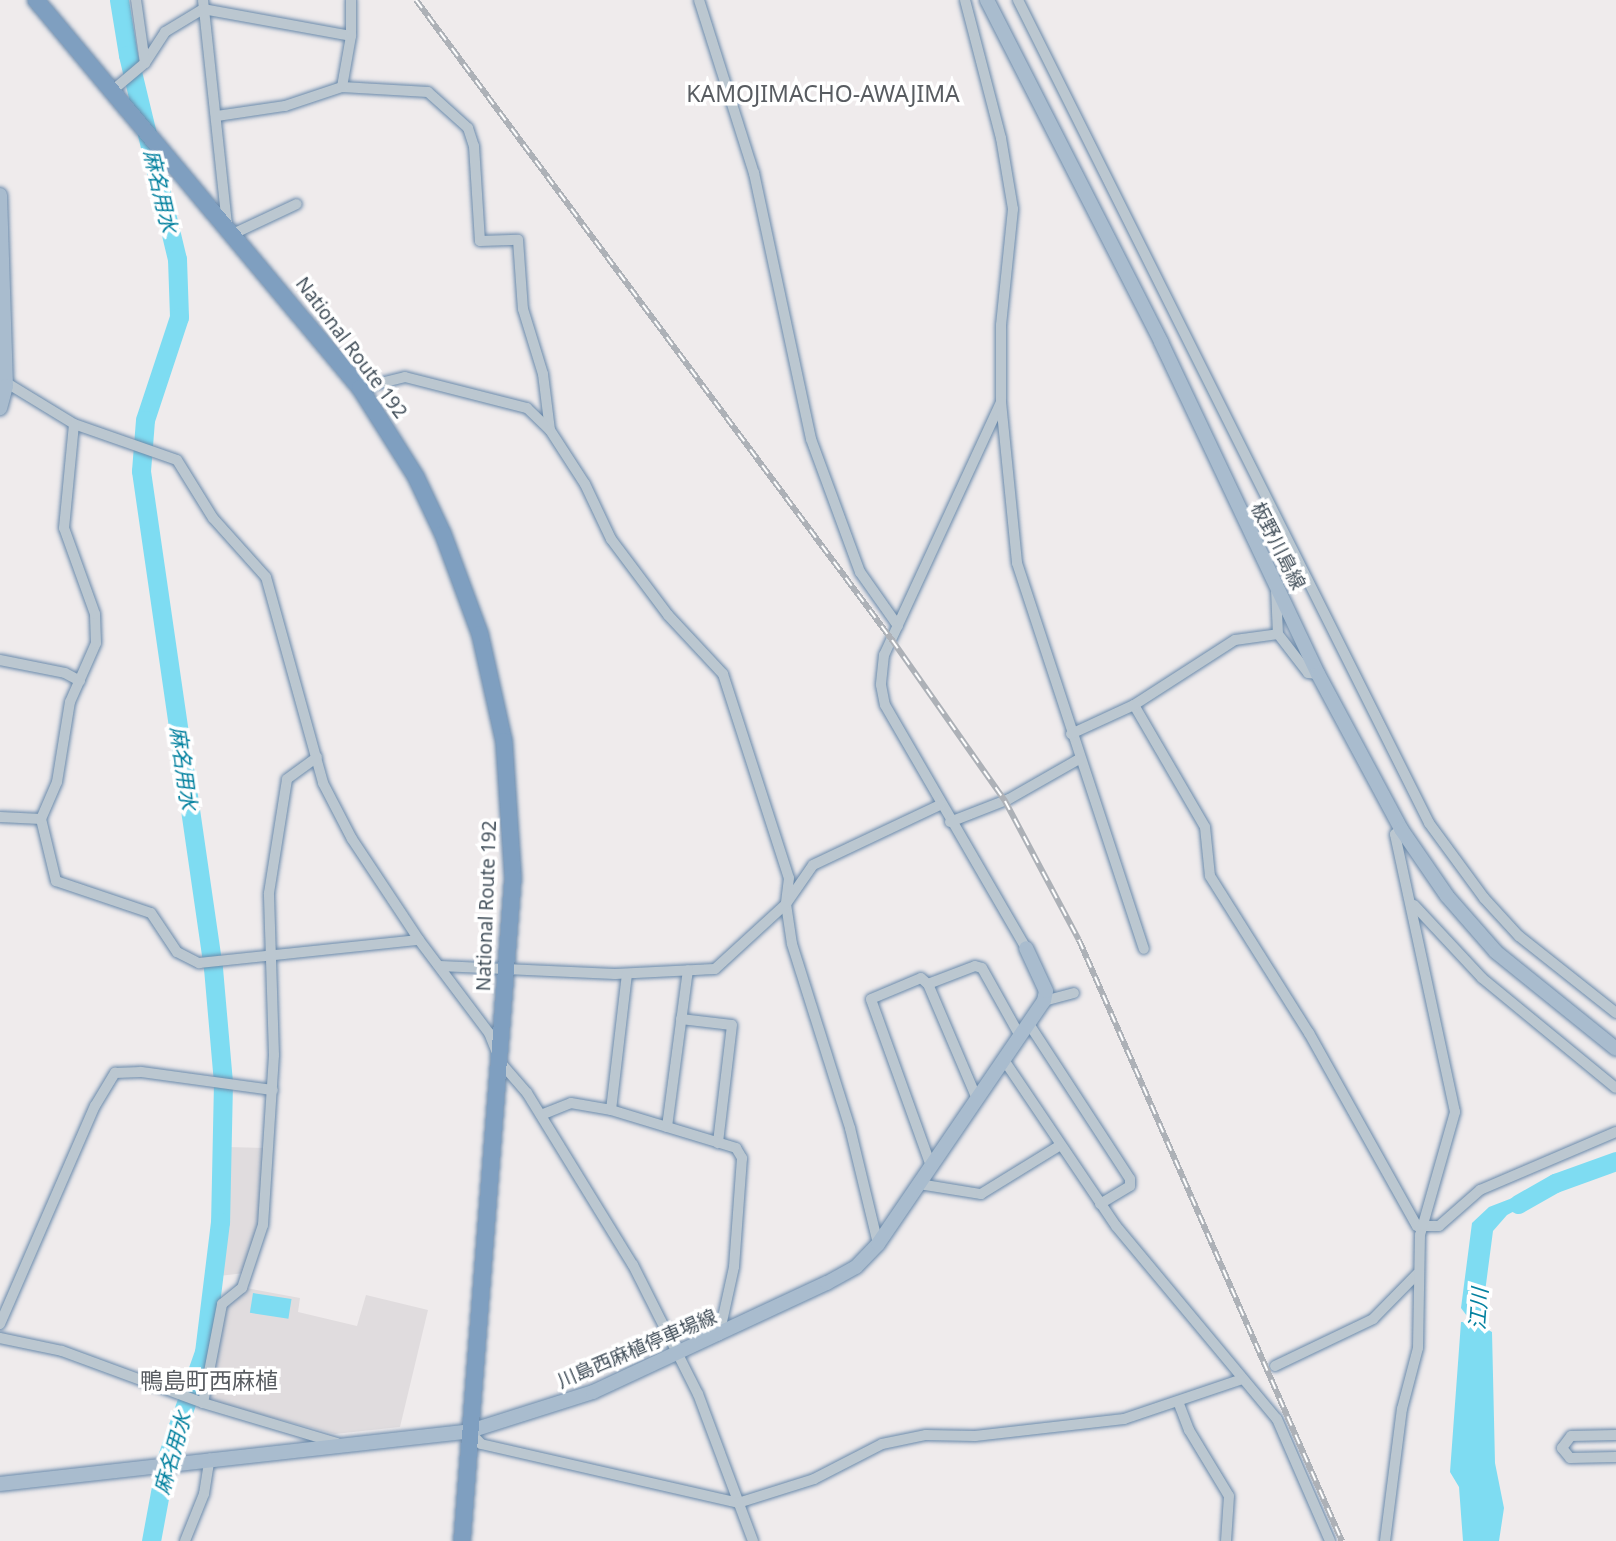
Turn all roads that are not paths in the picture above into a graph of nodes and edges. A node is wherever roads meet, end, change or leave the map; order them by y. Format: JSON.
{"nodes":[{"id":1,"x":36,"y":0,"type":"edge"},
{"id":2,"x":136,"y":0,"type":"edge"},
{"id":3,"x":351,"y":0,"type":"edge"},
{"id":4,"x":699,"y":0,"type":"edge"},
{"id":5,"x":965,"y":0,"type":"edge"},
{"id":6,"x":987,"y":0,"type":"edge"},
{"id":7,"x":1018,"y":0,"type":"edge"},
{"id":8,"x":203,"y":5,"type":"edge"},
{"id":9,"x":351,"y":36,"type":"junction"},
{"id":10,"x":143,"y":65,"type":"junction"},
{"id":11,"x":119,"y":85,"type":"junction"},
{"id":12,"x":342,"y":87,"type":"junction"},
{"id":13,"x":217,"y":116,"type":"junction"},
{"id":14,"x":0,"y":195,"type":"edge"},
{"id":15,"x":297,"y":204,"type":"dead end"},
{"id":16,"x":231,"y":229,"type":"junction"},
{"id":17,"x":3,"y":383,"type":"edge"},
{"id":18,"x":360,"y":388,"type":"junction"},
{"id":19,"x":1001,"y":402,"type":"junction"},
{"id":20,"x":0,"y":408,"type":"edge"},
{"id":21,"x":74,"y":424,"type":"junction"},
{"id":22,"x":550,"y":430,"type":"junction"},
{"id":23,"x":1276,"y":583,"type":"junction"},
{"id":24,"x":898,"y":626,"type":"junction"},
{"id":25,"x":1278,"y":634,"type":"junction"},
{"id":26,"x":0,"y":660,"type":"edge"},
{"id":27,"x":1318,"y":674,"type":"junction"},
{"id":28,"x":80,"y":681,"type":"junction"},
{"id":29,"x":1134,"y":705,"type":"junction"},
{"id":30,"x":1071,"y":734,"type":"junction"},
{"id":31,"x":317,"y":757,"type":"junction"},
{"id":32,"x":1079,"y":759,"type":"junction"},
{"id":33,"x":940,"y":805,"type":"junction"},
{"id":34,"x":0,"y":817,"type":"edge"},
{"id":35,"x":41,"y":819,"type":"junction"},
{"id":36,"x":950,"y":822,"type":"junction"},
{"id":37,"x":1401,"y":829,"type":"junction"},
{"id":38,"x":1413,"y":903,"type":"junction"},
{"id":39,"x":786,"y":904,"type":"junction"},
{"id":40,"x":419,"y":940,"type":"junction"},
{"id":41,"x":1026,"y":948,"type":"joint"},
{"id":42,"x":1144,"y":949,"type":"dead end"},
{"id":43,"x":274,"y":956,"type":"junction"},
{"id":44,"x":440,"y":966,"type":"junction"},
{"id":45,"x":507,"y":968,"type":"junction"},
{"id":46,"x":688,"y":970,"type":"junction"},
{"id":47,"x":627,"y":974,"type":"junction"},
{"id":48,"x":928,"y":984,"type":"junction"},
{"id":49,"x":1074,"y":993,"type":"dead end"},
{"id":50,"x":1044,"y":1001,"type":"junction"},
{"id":51,"x":1616,"y":1013,"type":"edge"},
{"id":52,"x":681,"y":1019,"type":"junction"},
{"id":53,"x":1025,"y":1030,"type":"junction"},
{"id":54,"x":1616,"y":1049,"type":"edge"},
{"id":55,"x":1004,"y":1060,"type":"junction"},
{"id":56,"x":501,"y":1063,"type":"junction"},
{"id":57,"x":1616,"y":1088,"type":"edge"},
{"id":58,"x":273,"y":1090,"type":"junction"},
{"id":59,"x":977,"y":1098,"type":"junction"},
{"id":60,"x":611,"y":1110,"type":"junction"},
{"id":61,"x":541,"y":1115,"type":"junction"},
{"id":62,"x":667,"y":1127,"type":"junction"},
{"id":63,"x":1616,"y":1132,"type":"edge"},
{"id":64,"x":718,"y":1143,"type":"junction"},
{"id":65,"x":1059,"y":1146,"type":"junction"},
{"id":66,"x":931,"y":1166,"type":"junction"},
{"id":67,"x":919,"y":1184,"type":"junction"},
{"id":68,"x":1100,"y":1204,"type":"junction"},
{"id":69,"x":1422,"y":1229,"type":"junction"},
{"id":70,"x":878,"y":1244,"type":"junction"},
{"id":71,"x":1417,"y":1274,"type":"junction"},
{"id":72,"x":0,"y":1324,"type":"edge"},
{"id":73,"x":719,"y":1335,"type":"junction"},
{"id":74,"x":0,"y":1338,"type":"edge"},
{"id":75,"x":679,"y":1355,"type":"junction"},
{"id":76,"x":1275,"y":1366,"type":"dead end"},
{"id":77,"x":1242,"y":1378,"type":"junction"},
{"id":78,"x":201,"y":1402,"type":"junction"},
{"id":79,"x":1179,"y":1404,"type":"junction"},
{"id":80,"x":470,"y":1431,"type":"junction"},
{"id":81,"x":1616,"y":1435,"type":"edge"},
{"id":82,"x":337,"y":1443,"type":"junction"},
{"id":83,"x":1616,"y":1457,"type":"edge"},
{"id":84,"x":210,"y":1458,"type":"junction"},
{"id":85,"x":0,"y":1484,"type":"edge"},
{"id":86,"x":738,"y":1503,"type":"junction"},
{"id":87,"x":185,"y":1541,"type":"edge"},
{"id":88,"x":462,"y":1541,"type":"edge"},
{"id":89,"x":753,"y":1541,"type":"edge"},
{"id":90,"x":1226,"y":1541,"type":"edge"},
{"id":91,"x":1330,"y":1541,"type":"edge"},
{"id":92,"x":1385,"y":1541,"type":"edge"}],
"edges":[{"from":1,"to":11,"type":"highway","name":"National Route 192"},
{"from":2,"to":10,"type":"street"},
{"from":3,"to":9,"type":"street"},
{"from":4,"to":24,"type":"street"},
{"from":5,"to":19,"type":"street"},
{"from":6,"to":23,"type":"main road","name":"板野川島線"},
{"from":7,"to":51,"type":"street"},
{"from":8,"to":9,"type":"street"},
{"from":8,"to":10,"type":"street"},
{"from":8,"to":13,"type":"street"},
{"from":9,"to":12,"type":"street"},
{"from":10,"to":11,"type":"street"},
{"from":11,"to":16,"type":"highway","name":"National Route 192"},
{"from":12,"to":13,"type":"street"},
{"from":12,"to":22,"type":"street"},
{"from":13,"to":16,"type":"street"},
{"from":14,"to":17,"type":"main road"},
{"from":15,"to":16,"type":"street"},
{"from":16,"to":18,"type":"highway","name":"National Route 192"},
{"from":17,"to":20,"type":"main road"},
{"from":17,"to":21,"type":"street"},
{"from":18,"to":22,"type":"street"},
{"from":18,"to":45,"type":"highway","name":"National Route 192"},
{"from":19,"to":24,"type":"street"},
{"from":19,"to":30,"type":"street"},
{"from":21,"to":28,"type":"street"},
{"from":21,"to":31,"type":"street"},
{"from":22,"to":39,"type":"street"},
{"from":23,"to":25,"type":"street"},
{"from":23,"to":27,"type":"main road","name":"板野川島線"},
{"from":24,"to":33,"type":"street"},
{"from":25,"to":27,"type":"street"},
{"from":25,"to":29,"type":"street"},
{"from":26,"to":28,"type":"street"},
{"from":27,"to":37,"type":"main road","name":"板野川島線"},
{"from":28,"to":35,"type":"street"},
{"from":29,"to":30,"type":"street"},
{"from":29,"to":69,"type":"street"},
{"from":30,"to":32,"type":"street"},
{"from":31,"to":40,"type":"street"},
{"from":31,"to":43,"type":"street"},
{"from":32,"to":36,"type":"street"},
{"from":32,"to":42,"type":"street"},
{"from":33,"to":36,"type":"street"},
{"from":33,"to":39,"type":"street"},
{"from":34,"to":35,"type":"street"},
{"from":35,"to":43,"type":"street"},
{"from":36,"to":41,"type":"street"},
{"from":37,"to":38,"type":"street"},
{"from":37,"to":54,"type":"main road","name":"板野川島線"},
{"from":38,"to":57,"type":"street"},
{"from":38,"to":69,"type":"street"},
{"from":39,"to":46,"type":"street"},
{"from":39,"to":70,"type":"street"},
{"from":40,"to":43,"type":"street"},
{"from":40,"to":44,"type":"street"},
{"from":41,"to":50,"type":"main road"},
{"from":43,"to":58,"type":"street"},
{"from":44,"to":45,"type":"street"},
{"from":44,"to":56,"type":"street"},
{"from":45,"to":47,"type":"street"},
{"from":45,"to":56,"type":"highway","name":"National Route 192"},
{"from":46,"to":47,"type":"street"},
{"from":46,"to":52,"type":"street"},
{"from":47,"to":60,"type":"street"},
{"from":48,"to":53,"type":"street"},
{"from":48,"to":59,"type":"street"},
{"from":48,"to":66,"type":"street"},
{"from":49,"to":50,"type":"street"},
{"from":50,"to":53,"type":"main road","name":"川島西麻植停車場線"},
{"from":52,"to":62,"type":"street"},
{"from":52,"to":64,"type":"street"},
{"from":53,"to":55,"type":"main road","name":"川島西麻植停車場線"},
{"from":53,"to":68,"type":"street"},
{"from":55,"to":59,"type":"main road","name":"川島西麻植停車場線"},
{"from":55,"to":65,"type":"street"},
{"from":56,"to":61,"type":"street"},
{"from":56,"to":80,"type":"highway","name":"National Route 192"},
{"from":58,"to":72,"type":"street"},
{"from":58,"to":78,"type":"street"},
{"from":59,"to":66,"type":"main road","name":"川島西麻植停車場線"},
{"from":60,"to":61,"type":"street"},
{"from":60,"to":62,"type":"street"},
{"from":61,"to":75,"type":"street"},
{"from":62,"to":64,"type":"street"},
{"from":63,"to":69,"type":"street"},
{"from":64,"to":73,"type":"street"},
{"from":65,"to":67,"type":"street"},
{"from":65,"to":68,"type":"street"},
{"from":66,"to":67,"type":"main road","name":"川島西麻植停車場線"},
{"from":67,"to":70,"type":"main road","name":"川島西麻植停車場線"},
{"from":68,"to":77,"type":"street"},
{"from":69,"to":71,"type":"street"},
{"from":70,"to":73,"type":"main road","name":"川島西麻植停車場線"},
{"from":71,"to":76,"type":"street"},
{"from":71,"to":92,"type":"street"},
{"from":73,"to":75,"type":"main road","name":"川島西麻植停車場線"},
{"from":74,"to":78,"type":"street"},
{"from":75,"to":80,"type":"main road","name":"川島西麻植停車場線"},
{"from":75,"to":86,"type":"street"},
{"from":77,"to":79,"type":"street"},
{"from":77,"to":91,"type":"street"},
{"from":78,"to":82,"type":"street"},
{"from":79,"to":86,"type":"street"},
{"from":79,"to":90,"type":"street"},
{"from":80,"to":82,"type":"main road","name":"川島西麻植停車場線"},
{"from":80,"to":86,"type":"street"},
{"from":80,"to":88,"type":"highway","name":"National Route 192"},
{"from":81,"to":83,"type":"street"},
{"from":82,"to":84,"type":"main road","name":"川島西麻植停車場線"},
{"from":84,"to":85,"type":"main road","name":"川島西麻植停車場線"},
{"from":84,"to":87,"type":"street"},
{"from":86,"to":89,"type":"street"}]}
